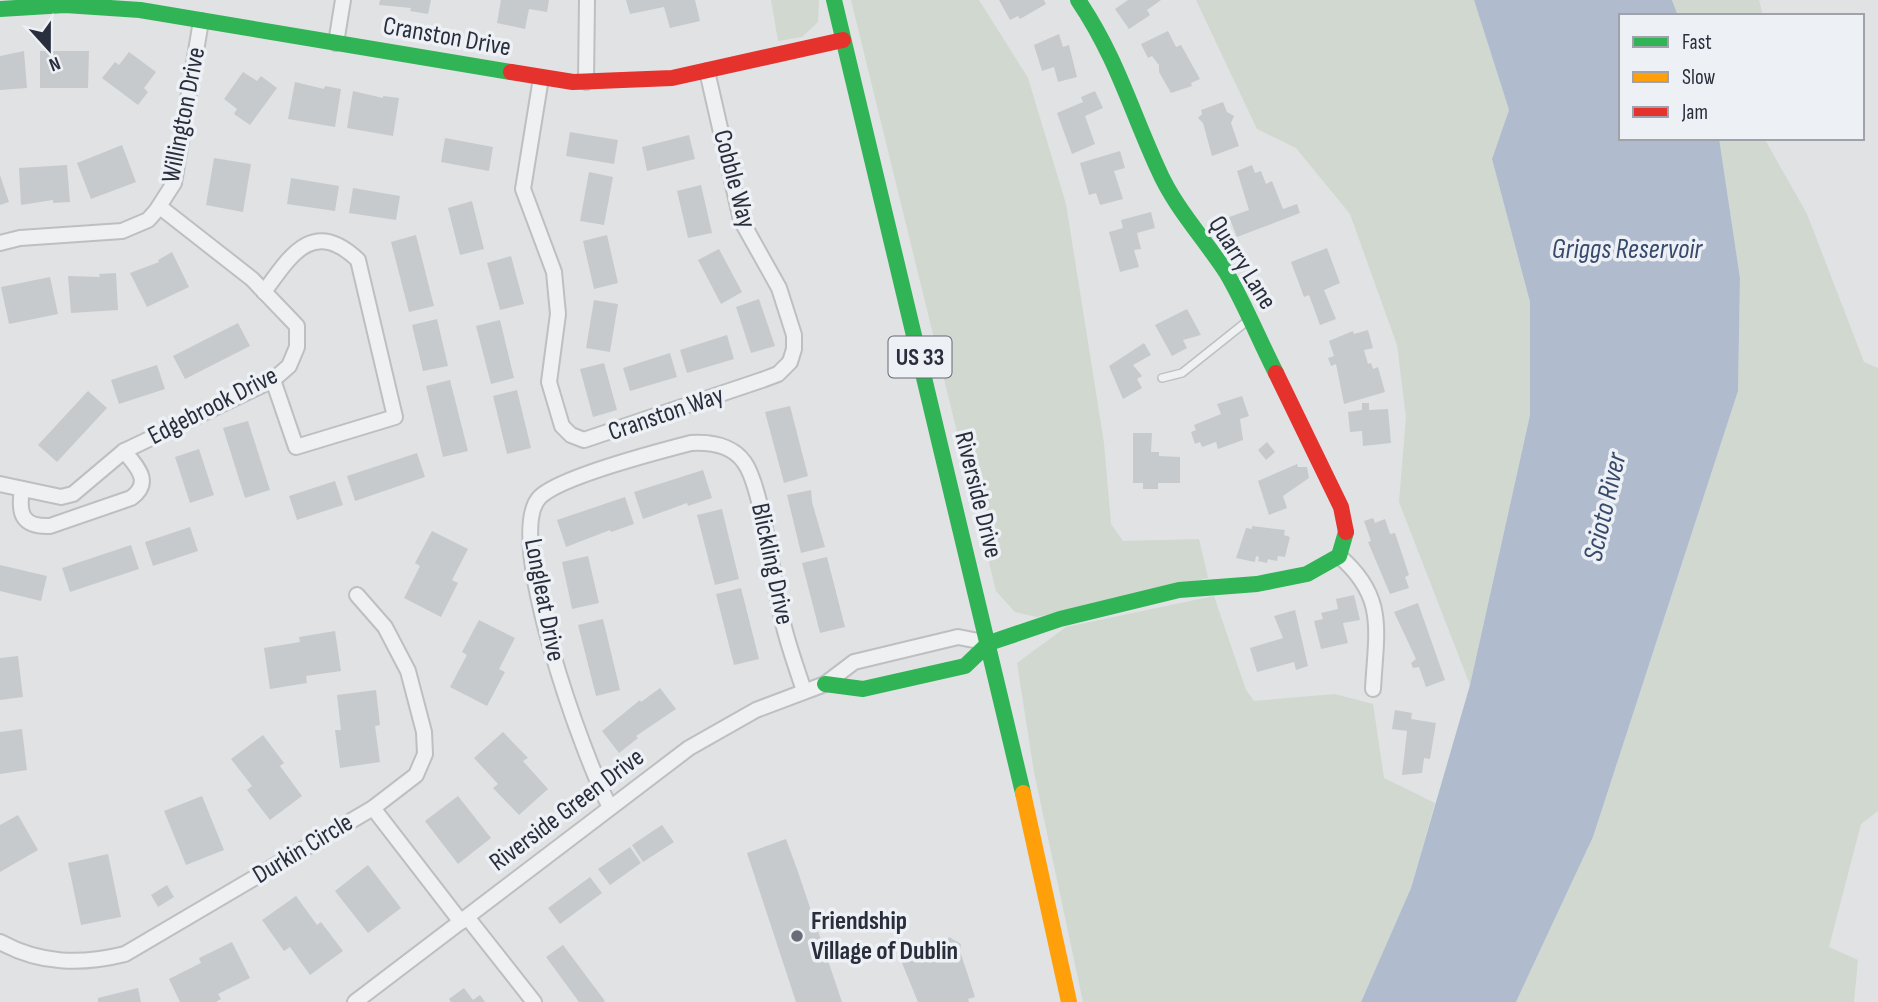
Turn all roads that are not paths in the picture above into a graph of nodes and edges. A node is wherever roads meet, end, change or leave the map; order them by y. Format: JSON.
{"nodes":[{"id":1,"x":343,"y":0,"type":"edge"},
{"id":2,"x":587,"y":0,"type":"edge"},
{"id":3,"x":834,"y":0,"type":"edge"},
{"id":4,"x":1078,"y":0,"type":"edge"},
{"id":5,"x":100,"y":3,"type":"edge"},
{"id":6,"x":0,"y":9,"type":"edge"},
{"id":7,"x":201,"y":20,"type":"junction"},
{"id":8,"x":843,"y":40,"type":"junction"},
{"id":9,"x":336,"y":43,"type":"junction"},
{"id":10,"x":707,"y":71,"type":"junction"},
{"id":11,"x":541,"y":78,"type":"junction"},
{"id":12,"x":586,"y":82,"type":"junction"},
{"id":13,"x":160,"y":207,"type":"junction"},
{"id":14,"x":0,"y":243,"type":"edge"},
{"id":15,"x":264,"y":292,"type":"junction"},
{"id":16,"x":1250,"y":320,"type":"junction"},
{"id":17,"x":790,"y":362,"type":"joint"},
{"id":18,"x":1162,"y":378,"type":"dead end"},
{"id":19,"x":273,"y":380,"type":"junction"},
{"id":20,"x":724,"y":447,"type":"joint"},
{"id":21,"x":124,"y":451,"type":"junction"},
{"id":22,"x":0,"y":484,"type":"edge"},
{"id":23,"x":22,"y":489,"type":"junction"},
{"id":24,"x":1339,"y":556,"type":"junction"},
{"id":25,"x":357,"y":595,"type":"dead end"},
{"id":26,"x":989,"y":643,"type":"junction"},
{"id":27,"x":825,"y":684,"type":"junction"},
{"id":28,"x":1373,"y":689,"type":"dead end"},
{"id":29,"x":803,"y":691,"type":"junction"},
{"id":30,"x":610,"y":807,"type":"junction"},
{"id":31,"x":373,"y":808,"type":"junction"},
{"id":32,"x":464,"y":920,"type":"junction"},
{"id":33,"x":0,"y":942,"type":"edge"},
{"id":34,"x":355,"y":1002,"type":"edge"},
{"id":35,"x":534,"y":1002,"type":"edge"},
{"id":36,"x":1069,"y":1002,"type":"edge"}],
"edges":[{"from":1,"to":9,"type":"street"},
{"from":2,"to":12,"type":"street"},
{"from":3,"to":8,"type":"street","name":"Riverside Drive","number":"US 33"},
{"from":4,"to":16,"type":"street","name":"Quarry Lane"},
{"from":5,"to":6,"type":"street","name":"Cranston Drive"},
{"from":5,"to":7,"type":"street","name":"Cranston Drive"},
{"from":7,"to":9,"type":"street","name":"Cranston Drive"},
{"from":7,"to":13,"type":"street","name":"Willington Drive"},
{"from":8,"to":10,"type":"street","name":"Cranston Drive"},
{"from":8,"to":26,"type":"street","name":"Riverside Drive","number":"US 33"},
{"from":9,"to":11,"type":"street","name":"Cranston Drive"},
{"from":10,"to":12,"type":"street","name":"Cranston Drive"},
{"from":10,"to":17,"type":"street","name":"Cobble Way"},
{"from":11,"to":12,"type":"street","name":"Cranston Drive"},
{"from":11,"to":17,"type":"street","name":"Cranston Way"},
{"from":13,"to":14,"type":"street","name":"Willington Drive"},
{"from":13,"to":15,"type":"street","name":"Edgebrook Drive"},
{"from":15,"to":19,"type":"street","name":"Edgebrook Drive"},
{"from":15,"to":19,"type":"street"},
{"from":16,"to":18,"type":"lane"},
{"from":16,"to":24,"type":"street","name":"Quarry Lane"},
{"from":19,"to":21,"type":"street","name":"Edgebrook Drive"},
{"from":20,"to":29,"type":"street","name":"Blickling Drive"},
{"from":20,"to":30,"type":"street","name":"Longleat Drive"},
{"from":21,"to":23,"type":"street","name":"Edgebrook Drive"},
{"from":21,"to":23,"type":"street","name":"Edgebrook Drive"},
{"from":22,"to":23,"type":"street","name":"Edgebrook Drive"},
{"from":24,"to":26,"type":"street"},
{"from":24,"to":28,"type":"street"},
{"from":25,"to":31,"type":"street","name":"Durkin Circle"},
{"from":26,"to":27,"type":"street","name":"Riverside Green Drive"},
{"from":26,"to":27,"type":"street","name":"Riverside Green Drive"},
{"from":26,"to":36,"type":"street","name":"Riverside Drive","number":"US 33"},
{"from":27,"to":29,"type":"street","name":"Riverside Green Drive"},
{"from":29,"to":30,"type":"street","name":"Riverside Green Drive"},
{"from":30,"to":32,"type":"street","name":"Riverside Green Drive"},
{"from":31,"to":32,"type":"street"},
{"from":31,"to":33,"type":"street","name":"Durkin Circle"},
{"from":32,"to":34,"type":"street","name":"Riverside Green Drive"},
{"from":32,"to":35,"type":"street"}]}
